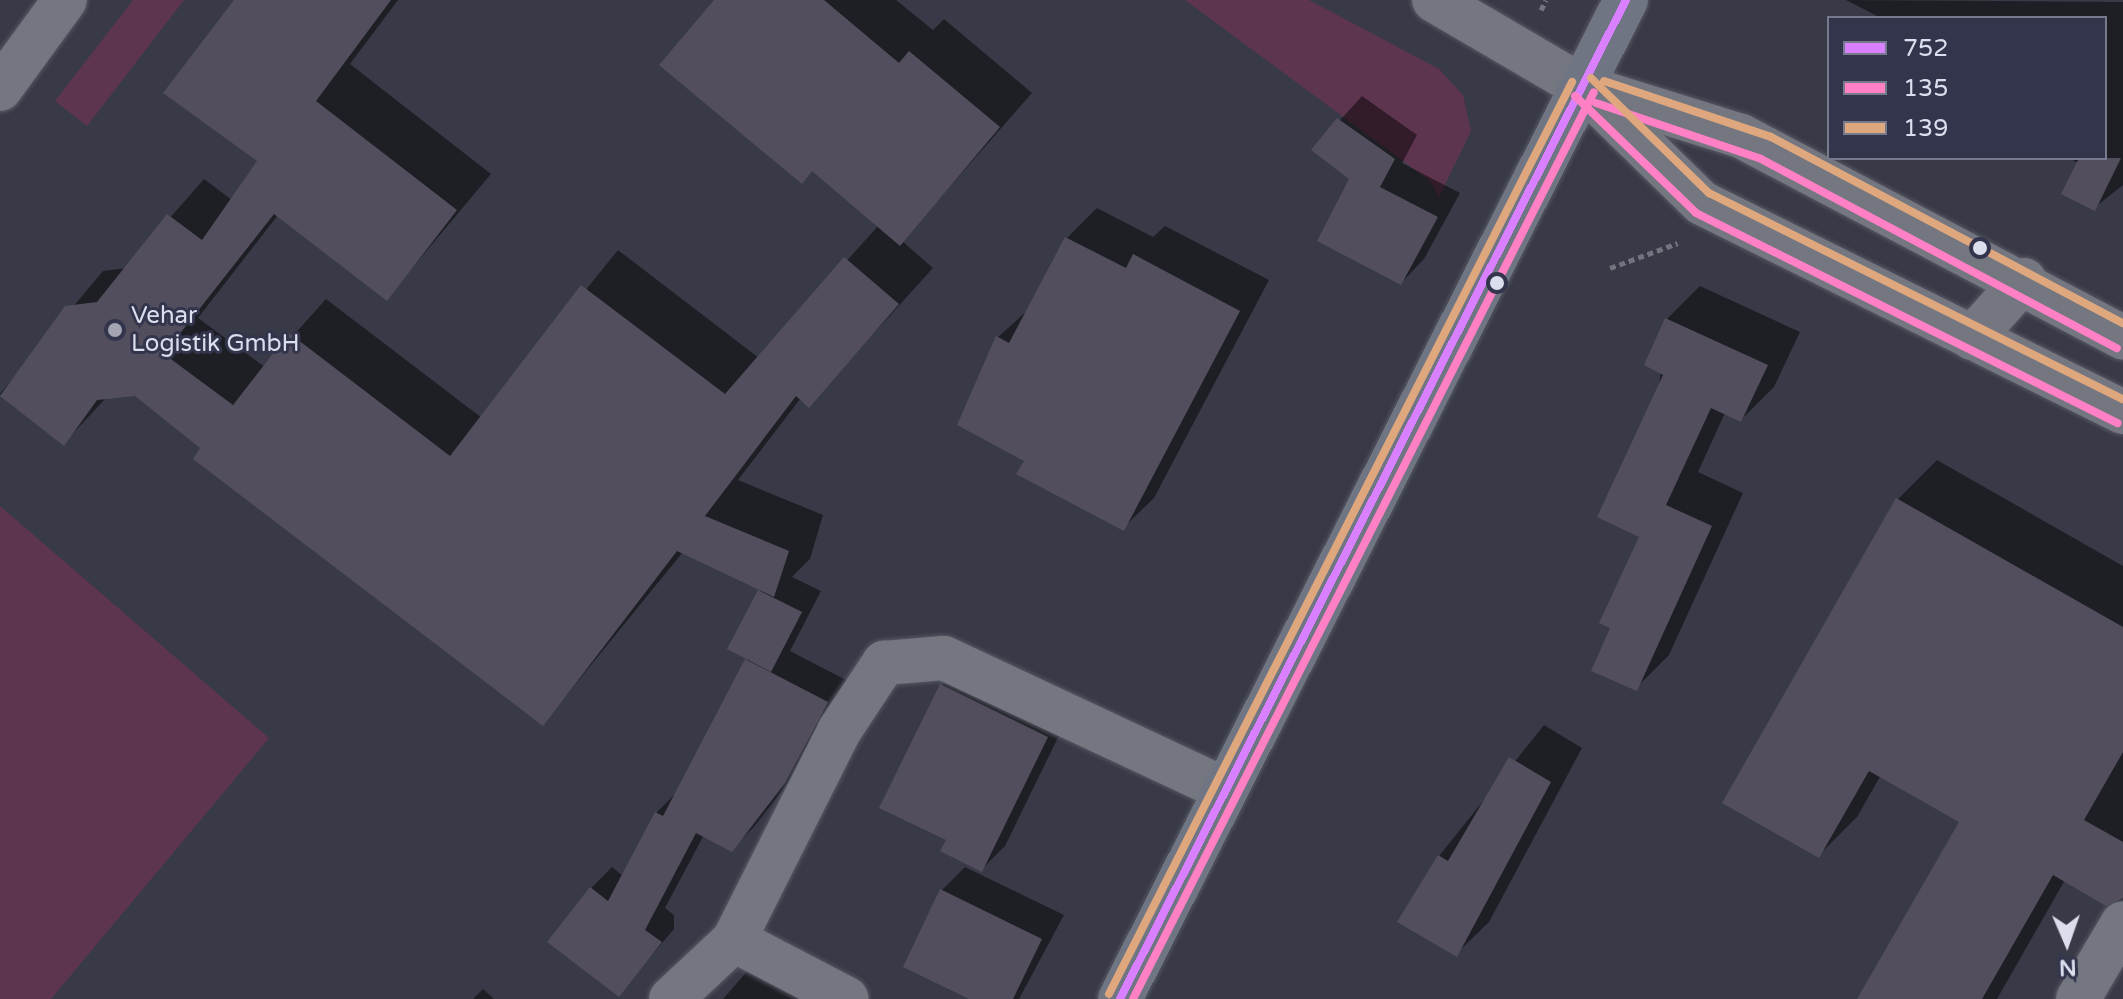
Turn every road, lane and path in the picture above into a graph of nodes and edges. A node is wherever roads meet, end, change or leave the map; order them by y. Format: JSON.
{"nodes":[{"id":1,"x":65,"y":0,"type":"edge"},
{"id":2,"x":1434,"y":0,"type":"edge"},
{"id":3,"x":1626,"y":0,"type":"edge"},
{"id":4,"x":1583,"y":87,"type":"junction"},
{"id":5,"x":0,"y":89,"type":"edge"},
{"id":6,"x":1685,"y":240,"type":"dead end"},
{"id":7,"x":1610,"y":268,"type":"dead end"},
{"id":8,"x":2024,"y":280,"type":"junction"},
{"id":9,"x":2123,"y":337,"type":"edge"},
{"id":10,"x":1972,"y":338,"type":"junction"},
{"id":11,"x":2123,"y":412,"type":"edge"},
{"id":12,"x":1226,"y":790,"type":"junction"},
{"id":13,"x":2123,"y":923,"type":"edge"},
{"id":14,"x":734,"y":940,"type":"junction"},
{"id":15,"x":671,"y":999,"type":"edge"},
{"id":16,"x":847,"y":999,"type":"edge"},
{"id":17,"x":1120,"y":999,"type":"edge"},
{"id":18,"x":2078,"y":999,"type":"edge"}],
"edges":[{"from":1,"to":5,"type":"street"},
{"from":2,"to":4,"type":"street"},
{"from":3,"to":4,"type":"main road"},
{"from":4,"to":8,"type":"street"},
{"from":4,"to":10,"type":"street"},
{"from":4,"to":12,"type":"main road"},
{"from":6,"to":7,"type":"path"},
{"from":8,"to":9,"type":"street"},
{"from":8,"to":10,"type":"street"},
{"from":10,"to":11,"type":"street"},
{"from":12,"to":14,"type":"street"},
{"from":12,"to":17,"type":"main road"},
{"from":13,"to":18,"type":"street"},
{"from":14,"to":15,"type":"street"},
{"from":14,"to":16,"type":"street"}]}
